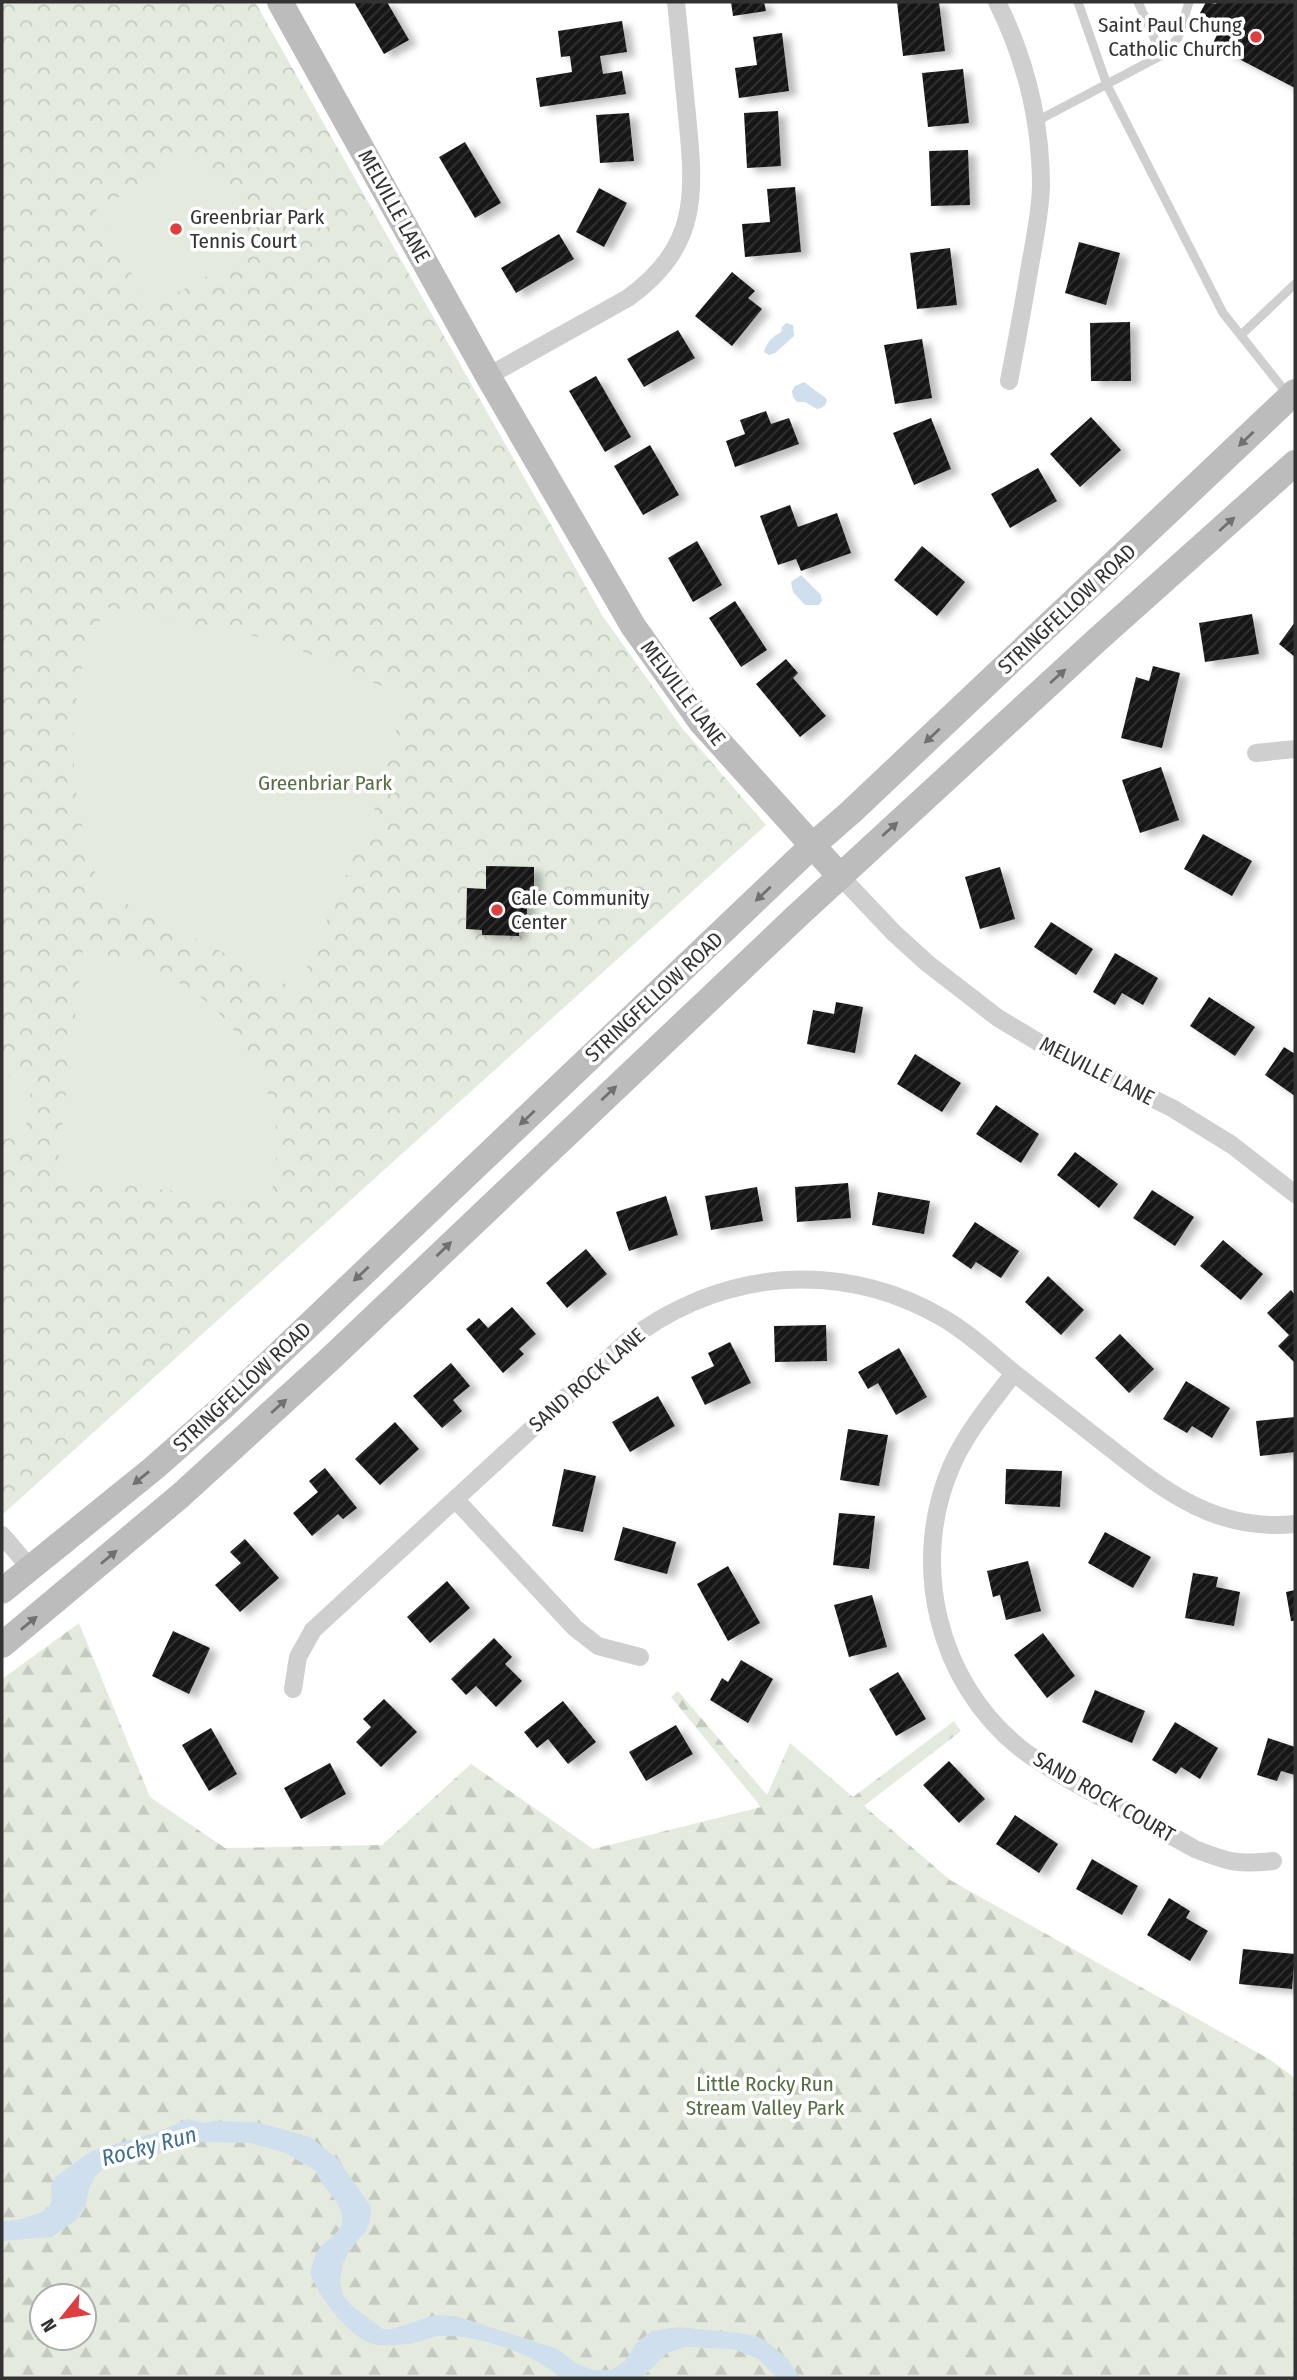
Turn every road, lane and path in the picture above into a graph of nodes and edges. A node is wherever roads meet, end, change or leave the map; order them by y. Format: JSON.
{"nodes":[{"id":1,"x":280,"y":2,"type":"edge"},
{"id":2,"x":676,"y":2,"type":"edge"},
{"id":3,"x":997,"y":2,"type":"edge"},
{"id":4,"x":1078,"y":2,"type":"edge"},
{"id":5,"x":1138,"y":2,"type":"edge"},
{"id":6,"x":1189,"y":2,"type":"edge"},
{"id":7,"x":1162,"y":55,"type":"junction"},
{"id":8,"x":1107,"y":85,"type":"junction"},
{"id":9,"x":1037,"y":121,"type":"junction"},
{"id":10,"x":1295,"y":284,"type":"edge"},
{"id":11,"x":1241,"y":335,"type":"junction"},
{"id":12,"x":488,"y":376,"type":"junction"},
{"id":13,"x":1009,"y":381,"type":"dead end"},
{"id":14,"x":1293,"y":397,"type":"edge"},
{"id":15,"x":1295,"y":463,"type":"edge"},
{"id":16,"x":1295,"y":749,"type":"edge"},
{"id":17,"x":1256,"y":753,"type":"dead end"},
{"id":18,"x":812,"y":846,"type":"junction"},
{"id":19,"x":840,"y":876,"type":"junction"},
{"id":20,"x":1295,"y":1194,"type":"edge"},
{"id":21,"x":1014,"y":1373,"type":"junction"},
{"id":22,"x":455,"y":1499,"type":"junction"},
{"id":23,"x":1295,"y":1524,"type":"edge"},
{"id":24,"x":2,"y":1535,"type":"edge"},
{"id":25,"x":31,"y":1569,"type":"junction"},
{"id":26,"x":2,"y":1591,"type":"edge"},
{"id":27,"x":2,"y":1645,"type":"edge"},
{"id":28,"x":640,"y":1657,"type":"dead end"},
{"id":29,"x":293,"y":1689,"type":"dead end"},
{"id":30,"x":1273,"y":1861,"type":"dead end"}],
"edges":[{"from":1,"to":12,"type":"main road","name":"MELVILLE LANE"},
{"from":2,"to":12,"type":"street"},
{"from":3,"to":9,"type":"street"},
{"from":4,"to":8,"type":"lane"},
{"from":5,"to":7,"type":"lane"},
{"from":6,"to":7,"type":"lane"},
{"from":7,"to":8,"type":"lane"},
{"from":8,"to":9,"type":"lane"},
{"from":8,"to":11,"type":"lane"},
{"from":9,"to":13,"type":"street"},
{"from":10,"to":11,"type":"lane"},
{"from":11,"to":14,"type":"lane"},
{"from":12,"to":18,"type":"main road","name":"MELVILLE LANE"},
{"from":14,"to":18,"type":"main road","name":"STRINGFELLOW ROAD","one_way":true},
{"from":19,"to":15,"type":"main road","name":"STRINGFELLOW ROAD","one_way":true},
{"from":16,"to":17,"type":"street"},
{"from":18,"to":19,"type":"main road","name":"MELVILLE LANE"},
{"from":18,"to":25,"type":"main road","name":"STRINGFELLOW ROAD","one_way":true},
{"from":19,"to":20,"type":"street","name":"MELVILLE LANE"},
{"from":27,"to":19,"type":"main road","name":"STRINGFELLOW ROAD","one_way":true},
{"from":21,"to":22,"type":"street","name":"SAND ROCK LANE"},
{"from":21,"to":23,"type":"street","name":"SAND ROCK LANE"},
{"from":21,"to":30,"type":"street","name":"SAND ROCK COURT"},
{"from":22,"to":28,"type":"street"},
{"from":22,"to":29,"type":"street","name":"SAND ROCK LANE"},
{"from":24,"to":25,"type":"street"},
{"from":25,"to":26,"type":"main road","name":"STRINGFELLOW ROAD"}]}
